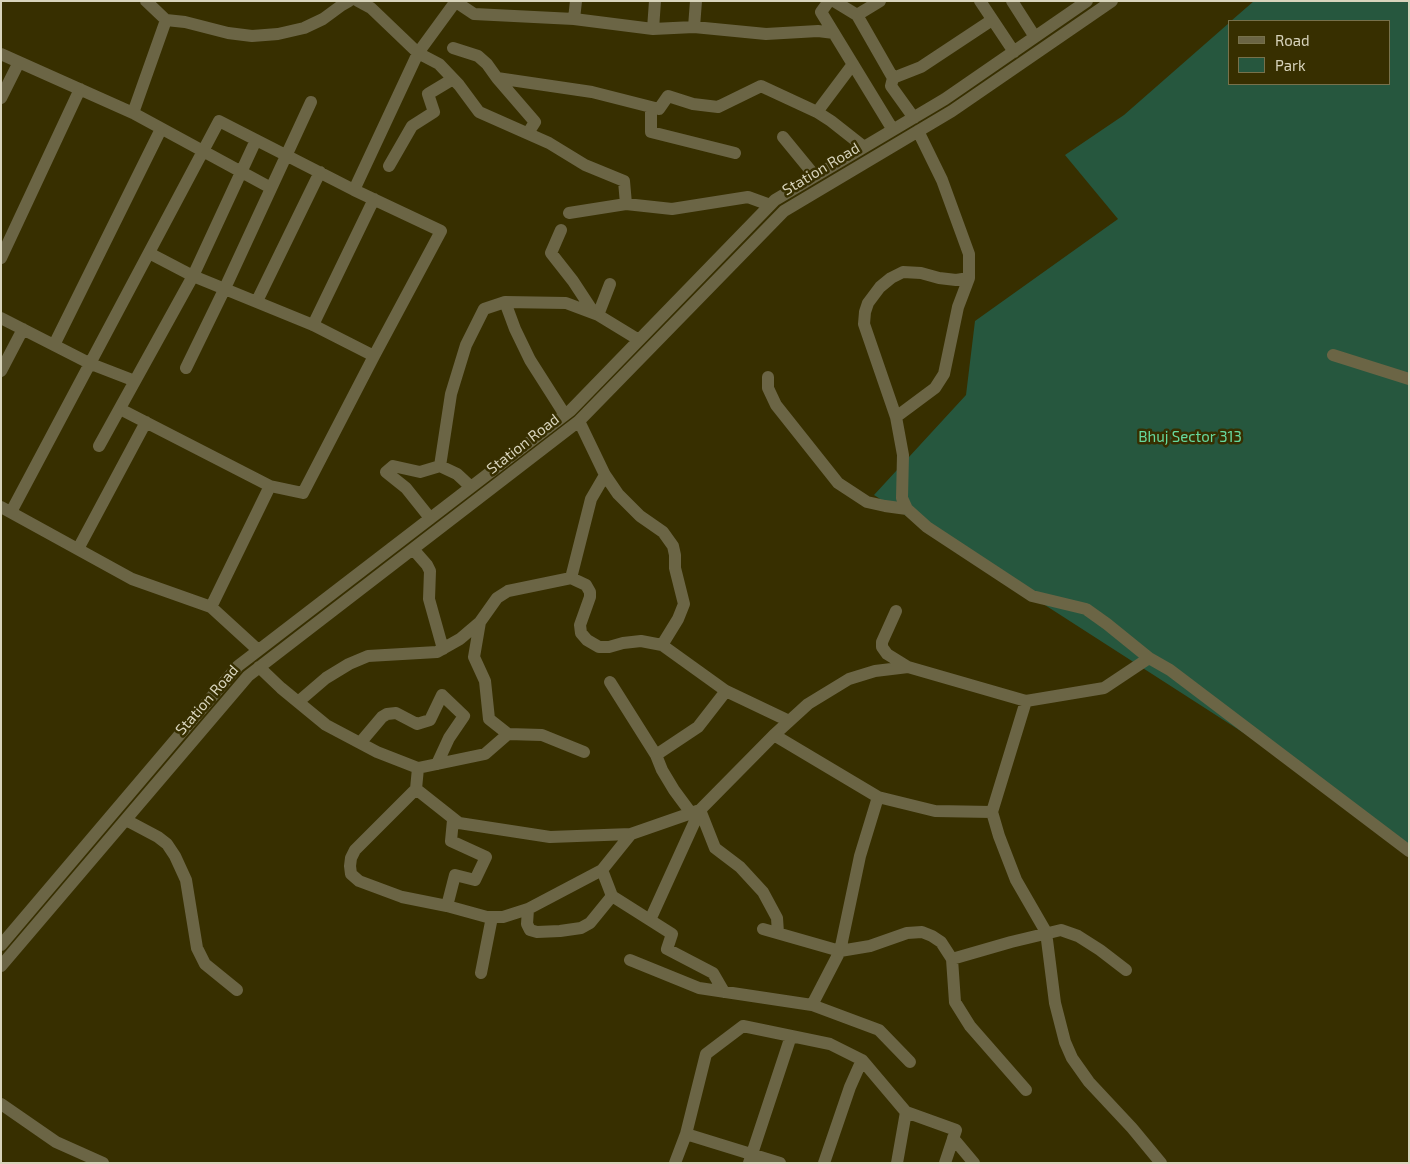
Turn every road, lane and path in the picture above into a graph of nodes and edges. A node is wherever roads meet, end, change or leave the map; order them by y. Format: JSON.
{"nodes":[{"id":1,"x":146,"y":1,"type":"edge"},
{"id":2,"x":349,"y":1,"type":"edge"},
{"id":3,"x":358,"y":1,"type":"edge"},
{"id":4,"x":576,"y":1,"type":"edge"},
{"id":5,"x":655,"y":1,"type":"edge"},
{"id":6,"x":696,"y":1,"type":"edge"},
{"id":7,"x":829,"y":1,"type":"edge"},
{"id":8,"x":834,"y":1,"type":"edge"},
{"id":9,"x":880,"y":1,"type":"edge"},
{"id":10,"x":980,"y":1,"type":"edge"},
{"id":11,"x":1012,"y":1,"type":"edge"},
{"id":12,"x":1087,"y":1,"type":"edge"},
{"id":13,"x":1112,"y":1,"type":"edge"},
{"id":14,"x":456,"y":2,"type":"edge"},
{"id":15,"x":858,"y":15,"type":"junction"},
{"id":16,"x":574,"y":19,"type":"junction"},
{"id":17,"x":166,"y":20,"type":"junction"},
{"id":18,"x":992,"y":20,"type":"junction"},
{"id":19,"x":694,"y":27,"type":"junction"},
{"id":20,"x":653,"y":29,"type":"junction"},
{"id":21,"x":834,"y":33,"type":"junction"},
{"id":22,"x":1035,"y":37,"type":"junction"},
{"id":23,"x":453,"y":48,"type":"dead end"},
{"id":24,"x":1014,"y":52,"type":"junction"},
{"id":25,"x":418,"y":53,"type":"junction"},
{"id":26,"x":1,"y":54,"type":"edge"},
{"id":27,"x":19,"y":62,"type":"junction"},
{"id":28,"x":853,"y":64,"type":"junction"},
{"id":29,"x":496,"y":78,"type":"junction"},
{"id":30,"x":893,"y":78,"type":"junction"},
{"id":31,"x":453,"y":79,"type":"junction"},
{"id":32,"x":80,"y":90,"type":"junction"},
{"id":33,"x":1,"y":98,"type":"edge"},
{"id":34,"x":311,"y":102,"type":"dead end"},
{"id":35,"x":652,"y":107,"type":"junction"},
{"id":36,"x":817,"y":112,"type":"junction"},
{"id":37,"x":133,"y":114,"type":"junction"},
{"id":38,"x":914,"y":118,"type":"junction"},
{"id":39,"x":161,"y":129,"type":"junction"},
{"id":40,"x":893,"y":130,"type":"junction"},
{"id":41,"x":918,"y":131,"type":"junction"},
{"id":42,"x":528,"y":133,"type":"junction"},
{"id":43,"x":783,"y":137,"type":"dead end"},
{"id":44,"x":256,"y":140,"type":"junction"},
{"id":45,"x":864,"y":147,"type":"junction"},
{"id":46,"x":202,"y":152,"type":"junction"},
{"id":47,"x":735,"y":153,"type":"dead end"},
{"id":48,"x":286,"y":155,"type":"junction"},
{"id":49,"x":390,"y":166,"type":"dead end"},
{"id":50,"x":320,"y":172,"type":"junction"},
{"id":51,"x":241,"y":173,"type":"junction"},
{"id":52,"x":815,"y":176,"type":"junction"},
{"id":53,"x":271,"y":188,"type":"junction"},
{"id":54,"x":354,"y":190,"type":"junction"},
{"id":55,"x":374,"y":199,"type":"junction"},
{"id":56,"x":626,"y":204,"type":"junction"},
{"id":57,"x":770,"y":205,"type":"junction"},
{"id":58,"x":569,"y":213,"type":"dead end"},
{"id":59,"x":561,"y":230,"type":"dead end"},
{"id":60,"x":149,"y":253,"type":"junction"},
{"id":61,"x":1,"y":258,"type":"edge"},
{"id":62,"x":194,"y":276,"type":"junction"},
{"id":63,"x":969,"y":278,"type":"junction"},
{"id":64,"x":610,"y":284,"type":"dead end"},
{"id":65,"x":225,"y":288,"type":"junction"},
{"id":66,"x":258,"y":301,"type":"junction"},
{"id":67,"x":505,"y":302,"type":"junction"},
{"id":68,"x":596,"y":314,"type":"junction"},
{"id":69,"x":1,"y":318,"type":"edge"},
{"id":70,"x":312,"y":325,"type":"junction"},
{"id":71,"x":23,"y":329,"type":"junction"},
{"id":72,"x":638,"y":340,"type":"junction"},
{"id":73,"x":54,"y":345,"type":"junction"},
{"id":74,"x":374,"y":356,"type":"junction"},
{"id":75,"x":1333,"y":356,"type":"dead end"},
{"id":76,"x":91,"y":364,"type":"junction"},
{"id":77,"x":186,"y":368,"type":"dead end"},
{"id":78,"x":1,"y":371,"type":"edge"},
{"id":79,"x":768,"y":376,"type":"dead end"},
{"id":80,"x":1409,"y":379,"type":"edge"},
{"id":81,"x":135,"y":381,"type":"junction"},
{"id":82,"x":120,"y":409,"type":"junction"},
{"id":83,"x":565,"y":415,"type":"junction"},
{"id":84,"x":896,"y":417,"type":"junction"},
{"id":85,"x":146,"y":422,"type":"junction"},
{"id":86,"x":579,"y":422,"type":"junction"},
{"id":87,"x":99,"y":446,"type":"dead end"},
{"id":88,"x":440,"y":466,"type":"junction"},
{"id":89,"x":605,"y":475,"type":"junction"},
{"id":90,"x":270,"y":486,"type":"junction"},
{"id":91,"x":471,"y":487,"type":"junction"},
{"id":92,"x":907,"y":509,"type":"junction"},
{"id":93,"x":6,"y":510,"type":"edge"},
{"id":94,"x":430,"y":518,"type":"junction"},
{"id":95,"x":78,"y":549,"type":"junction"},
{"id":96,"x":413,"y":549,"type":"junction"},
{"id":97,"x":571,"y":578,"type":"junction"},
{"id":98,"x":211,"y":607,"type":"junction"},
{"id":99,"x":896,"y":610,"type":"dead end"},
{"id":100,"x":480,"y":622,"type":"junction"},
{"id":101,"x":662,"y":645,"type":"junction"},
{"id":102,"x":443,"y":649,"type":"junction"},
{"id":103,"x":258,"y":650,"type":"junction"},
{"id":104,"x":1149,"y":658,"type":"junction"},
{"id":105,"x":259,"y":667,"type":"junction"},
{"id":106,"x":908,"y":667,"type":"junction"},
{"id":107,"x":610,"y":682,"type":"dead end"},
{"id":108,"x":726,"y":690,"type":"junction"},
{"id":109,"x":1026,"y":701,"type":"junction"},
{"id":110,"x":298,"y":702,"type":"junction"},
{"id":111,"x":789,"y":721,"type":"junction"},
{"id":112,"x":508,"y":734,"type":"junction"},
{"id":113,"x":774,"y":735,"type":"junction"},
{"id":114,"x":360,"y":743,"type":"junction"},
{"id":115,"x":584,"y":752,"type":"dead end"},
{"id":116,"x":656,"y":755,"type":"junction"},
{"id":117,"x":437,"y":764,"type":"junction"},
{"id":118,"x":418,"y":768,"type":"junction"},
{"id":119,"x":416,"y":789,"type":"junction"},
{"id":120,"x":878,"y":797,"type":"junction"},
{"id":121,"x":696,"y":812,"type":"junction"},
{"id":122,"x":992,"y":812,"type":"junction"},
{"id":123,"x":126,"y":820,"type":"junction"},
{"id":124,"x":453,"y":820,"type":"junction"},
{"id":125,"x":631,"y":834,"type":"junction"},
{"id":126,"x":1409,"y":851,"type":"edge"},
{"id":127,"x":602,"y":870,"type":"junction"},
{"id":128,"x":612,"y":896,"type":"junction"},
{"id":129,"x":447,"y":906,"type":"junction"},
{"id":130,"x":528,"y":909,"type":"junction"},
{"id":131,"x":492,"y":917,"type":"junction"},
{"id":132,"x":650,"y":920,"type":"junction"},
{"id":133,"x":763,"y":929,"type":"dead end"},
{"id":134,"x":1046,"y":932,"type":"junction"},
{"id":135,"x":778,"y":933,"type":"junction"},
{"id":136,"x":1,"y":945,"type":"edge"},
{"id":137,"x":840,"y":951,"type":"junction"},
{"id":138,"x":952,"y":959,"type":"junction"},
{"id":139,"x":630,"y":960,"type":"dead end"},
{"id":140,"x":1,"y":966,"type":"edge"},
{"id":141,"x":1126,"y":970,"type":"dead end"},
{"id":142,"x":481,"y":973,"type":"dead end"},
{"id":143,"x":237,"y":990,"type":"dead end"},
{"id":144,"x":724,"y":992,"type":"junction"},
{"id":145,"x":812,"y":1005,"type":"junction"},
{"id":146,"x":791,"y":1036,"type":"junction"},
{"id":147,"x":862,"y":1060,"type":"junction"},
{"id":148,"x":910,"y":1062,"type":"dead end"},
{"id":149,"x":1026,"y":1090,"type":"dead end"},
{"id":150,"x":1,"y":1104,"type":"edge"},
{"id":151,"x":906,"y":1112,"type":"junction"},
{"id":152,"x":686,"y":1134,"type":"junction"},
{"id":153,"x":953,"y":1138,"type":"junction"},
{"id":154,"x":750,"y":1158,"type":"edge"},
{"id":155,"x":103,"y":1163,"type":"edge"},
{"id":156,"x":675,"y":1163,"type":"edge"},
{"id":157,"x":780,"y":1163,"type":"edge"},
{"id":158,"x":824,"y":1163,"type":"edge"},
{"id":159,"x":897,"y":1163,"type":"edge"},
{"id":160,"x":945,"y":1163,"type":"edge"},
{"id":161,"x":974,"y":1163,"type":"edge"},
{"id":162,"x":1161,"y":1163,"type":"edge"}],
"edges":[{"from":1,"to":17,"type":"street"},
{"from":2,"to":17,"type":"street"},
{"from":3,"to":25,"type":"street"},
{"from":4,"to":16,"type":"street"},
{"from":5,"to":20,"type":"street"},
{"from":6,"to":19,"type":"street"},
{"from":7,"to":21,"type":"street"},
{"from":8,"to":15,"type":"street"},
{"from":9,"to":15,"type":"street"},
{"from":10,"to":18,"type":"street"},
{"from":11,"to":22,"type":"street"},
{"from":12,"to":22,"type":"street","name":"Station Road"},
{"from":13,"to":41,"type":"street","name":"Station Road"},
{"from":14,"to":16,"type":"street"},
{"from":14,"to":25,"type":"street"},
{"from":15,"to":30,"type":"street"},
{"from":16,"to":20,"type":"street"},
{"from":17,"to":37,"type":"street"},
{"from":18,"to":24,"type":"street"},
{"from":18,"to":30,"type":"street"},
{"from":19,"to":20,"type":"street"},
{"from":19,"to":21,"type":"street"},
{"from":21,"to":28,"type":"street"},
{"from":22,"to":24,"type":"street","name":"Station Road"},
{"from":23,"to":29,"type":"street"},
{"from":24,"to":38,"type":"street","name":"Station Road"},
{"from":25,"to":31,"type":"street"},
{"from":25,"to":54,"type":"street"},
{"from":26,"to":27,"type":"street"},
{"from":27,"to":32,"type":"street"},
{"from":27,"to":33,"type":"street"},
{"from":28,"to":36,"type":"street"},
{"from":28,"to":40,"type":"street"},
{"from":29,"to":35,"type":"street"},
{"from":29,"to":42,"type":"street"},
{"from":30,"to":38,"type":"street"},
{"from":31,"to":42,"type":"street"},
{"from":31,"to":49,"type":"street"},
{"from":32,"to":37,"type":"street"},
{"from":32,"to":61,"type":"street"},
{"from":34,"to":48,"type":"street"},
{"from":35,"to":36,"type":"street"},
{"from":35,"to":47,"type":"street"},
{"from":36,"to":45,"type":"street"},
{"from":37,"to":39,"type":"street"},
{"from":38,"to":40,"type":"street","name":"Station Road"},
{"from":39,"to":46,"type":"street"},
{"from":39,"to":73,"type":"street"},
{"from":40,"to":45,"type":"street","name":"Station Road"},
{"from":41,"to":63,"type":"street"},
{"from":41,"to":86,"type":"street","name":"Station Road"},
{"from":42,"to":56,"type":"street"},
{"from":43,"to":52,"type":"street"},
{"from":44,"to":46,"type":"street"},
{"from":44,"to":48,"type":"street"},
{"from":44,"to":51,"type":"street"},
{"from":45,"to":52,"type":"street","name":"Station Road"},
{"from":46,"to":51,"type":"street"},
{"from":46,"to":60,"type":"street"},
{"from":48,"to":50,"type":"street"},
{"from":48,"to":53,"type":"street"},
{"from":50,"to":54,"type":"street"},
{"from":50,"to":66,"type":"street"},
{"from":51,"to":53,"type":"street"},
{"from":51,"to":62,"type":"street"},
{"from":52,"to":57,"type":"street","name":"Station Road"},
{"from":53,"to":65,"type":"street"},
{"from":54,"to":55,"type":"street"},
{"from":55,"to":70,"type":"street"},
{"from":55,"to":74,"type":"street"},
{"from":56,"to":57,"type":"street"},
{"from":56,"to":58,"type":"street"},
{"from":57,"to":72,"type":"street","name":"Station Road"},
{"from":59,"to":68,"type":"street"},
{"from":60,"to":62,"type":"street"},
{"from":60,"to":76,"type":"street"},
{"from":62,"to":65,"type":"street"},
{"from":62,"to":81,"type":"street"},
{"from":63,"to":84,"type":"street"},
{"from":63,"to":84,"type":"street"},
{"from":64,"to":68,"type":"street"},
{"from":65,"to":66,"type":"street"},
{"from":65,"to":77,"type":"street"},
{"from":66,"to":70,"type":"street"},
{"from":67,"to":68,"type":"street"},
{"from":67,"to":83,"type":"street"},
{"from":67,"to":88,"type":"street"},
{"from":68,"to":72,"type":"street"},
{"from":69,"to":71,"type":"street"},
{"from":70,"to":74,"type":"street"},
{"from":71,"to":73,"type":"street"},
{"from":71,"to":78,"type":"street"},
{"from":72,"to":83,"type":"street","name":"Station Road"},
{"from":73,"to":76,"type":"street"},
{"from":74,"to":90,"type":"street"},
{"from":75,"to":80,"type":"street"},
{"from":76,"to":81,"type":"street"},
{"from":76,"to":93,"type":"street"},
{"from":79,"to":92,"type":"street"},
{"from":81,"to":82,"type":"street"},
{"from":82,"to":85,"type":"street"},
{"from":82,"to":87,"type":"street"},
{"from":83,"to":91,"type":"street","name":"Station Road"},
{"from":84,"to":92,"type":"street"},
{"from":85,"to":90,"type":"street"},
{"from":85,"to":95,"type":"street"},
{"from":86,"to":89,"type":"street"},
{"from":86,"to":96,"type":"street","name":"Station Road"},
{"from":88,"to":91,"type":"street"},
{"from":88,"to":94,"type":"street"},
{"from":89,"to":97,"type":"street"},
{"from":89,"to":101,"type":"street"},
{"from":90,"to":98,"type":"street"},
{"from":91,"to":94,"type":"street","name":"Station Road"},
{"from":92,"to":104,"type":"street"},
{"from":93,"to":95,"type":"street"},
{"from":94,"to":103,"type":"street","name":"Station Road"},
{"from":95,"to":98,"type":"street"},
{"from":96,"to":102,"type":"street"},
{"from":96,"to":105,"type":"street","name":"Station Road"},
{"from":97,"to":100,"type":"street"},
{"from":97,"to":101,"type":"street"},
{"from":98,"to":103,"type":"street"},
{"from":99,"to":106,"type":"street"},
{"from":100,"to":102,"type":"street"},
{"from":100,"to":112,"type":"street"},
{"from":101,"to":108,"type":"street"},
{"from":102,"to":110,"type":"street"},
{"from":103,"to":136,"type":"street","name":"Station Road"},
{"from":104,"to":109,"type":"street"},
{"from":104,"to":126,"type":"street"},
{"from":105,"to":110,"type":"street"},
{"from":105,"to":123,"type":"street","name":"Station Road"},
{"from":106,"to":109,"type":"street"},
{"from":106,"to":111,"type":"street"},
{"from":107,"to":116,"type":"street"},
{"from":108,"to":111,"type":"street"},
{"from":108,"to":116,"type":"street"},
{"from":109,"to":122,"type":"street"},
{"from":110,"to":114,"type":"street"},
{"from":111,"to":113,"type":"street"},
{"from":112,"to":115,"type":"street"},
{"from":112,"to":117,"type":"street"},
{"from":113,"to":120,"type":"street"},
{"from":113,"to":121,"type":"street"},
{"from":114,"to":117,"type":"street"},
{"from":114,"to":118,"type":"street"},
{"from":116,"to":121,"type":"street"},
{"from":117,"to":118,"type":"street"},
{"from":118,"to":119,"type":"street"},
{"from":119,"to":124,"type":"street"},
{"from":119,"to":129,"type":"street"},
{"from":120,"to":122,"type":"street"},
{"from":120,"to":137,"type":"street"},
{"from":121,"to":125,"type":"street"},
{"from":121,"to":132,"type":"street"},
{"from":121,"to":135,"type":"street"},
{"from":122,"to":134,"type":"street"},
{"from":123,"to":140,"type":"street","name":"Station Road"},
{"from":123,"to":143,"type":"street"},
{"from":124,"to":125,"type":"street"},
{"from":124,"to":129,"type":"street"},
{"from":125,"to":127,"type":"street"},
{"from":127,"to":128,"type":"street"},
{"from":127,"to":130,"type":"street"},
{"from":128,"to":130,"type":"street"},
{"from":128,"to":132,"type":"street"},
{"from":129,"to":131,"type":"street"},
{"from":130,"to":131,"type":"street"},
{"from":131,"to":142,"type":"street"},
{"from":132,"to":144,"type":"street"},
{"from":133,"to":135,"type":"street"},
{"from":134,"to":138,"type":"street"},
{"from":134,"to":141,"type":"street"},
{"from":134,"to":162,"type":"street"},
{"from":135,"to":137,"type":"street"},
{"from":137,"to":138,"type":"street"},
{"from":137,"to":145,"type":"street"},
{"from":138,"to":149,"type":"street"},
{"from":139,"to":144,"type":"street"},
{"from":144,"to":145,"type":"street"},
{"from":145,"to":148,"type":"street"},
{"from":146,"to":147,"type":"street"},
{"from":146,"to":152,"type":"street"},
{"from":146,"to":154,"type":"street"},
{"from":147,"to":151,"type":"street"},
{"from":147,"to":158,"type":"street"},
{"from":150,"to":155,"type":"street"},
{"from":151,"to":153,"type":"street"},
{"from":151,"to":159,"type":"street"},
{"from":152,"to":154,"type":"street"},
{"from":152,"to":156,"type":"street"},
{"from":153,"to":160,"type":"street"},
{"from":153,"to":161,"type":"street"},
{"from":154,"to":157,"type":"street"}]}
